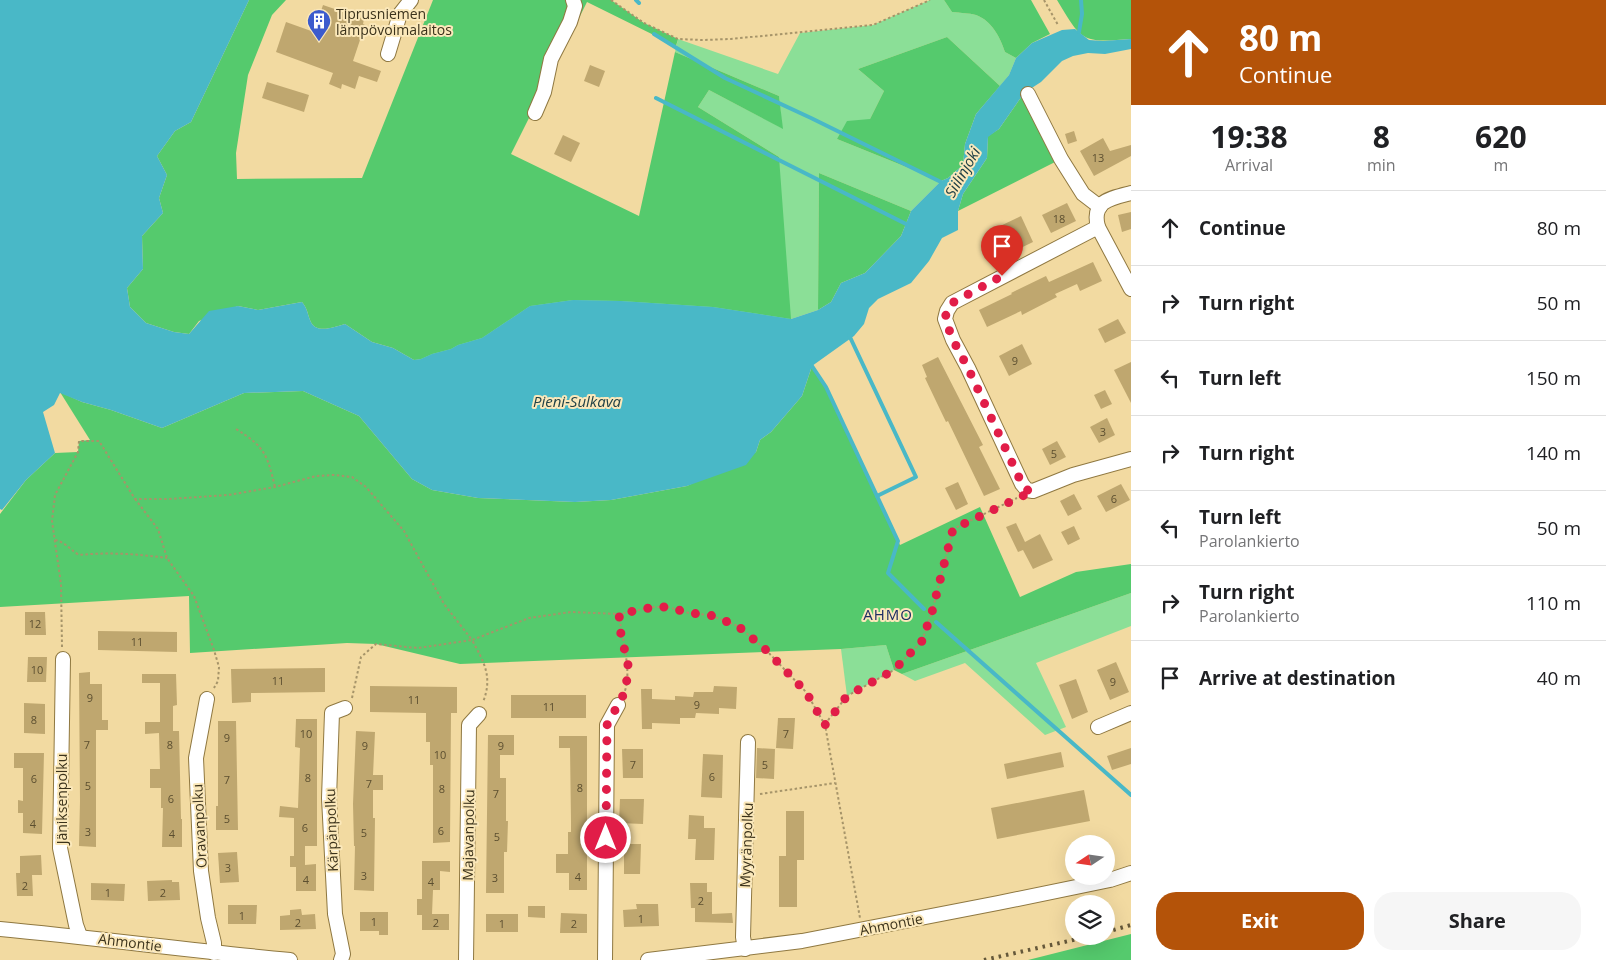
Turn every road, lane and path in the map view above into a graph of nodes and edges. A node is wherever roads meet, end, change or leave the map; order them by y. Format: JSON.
{"nodes":[{"id":1,"x":411,"y":0,"type":"edge"},
{"id":2,"x":573,"y":0,"type":"edge"},
{"id":3,"x":611,"y":0,"type":"edge"},
{"id":4,"x":930,"y":0,"type":"edge"},
{"id":5,"x":1044,"y":0,"type":"edge"},
{"id":6,"x":1058,"y":25,"type":"dead end"},
{"id":7,"x":388,"y":54,"type":"dead end"},
{"id":8,"x":1028,"y":94,"type":"dead end"},
{"id":9,"x":535,"y":113,"type":"dead end"},
{"id":10,"x":1131,"y":193,"type":"edge"},
{"id":11,"x":1100,"y":207,"type":"junction"},
{"id":12,"x":1098,"y":227,"type":"junction"},
{"id":13,"x":1131,"y":289,"type":"edge"},
{"id":14,"x":236,"y":429,"type":"dead end"},
{"id":15,"x":1131,"y":459,"type":"edge"},
{"id":16,"x":275,"y":487,"type":"junction"},
{"id":17,"x":1033,"y":491,"type":"junction"},
{"id":18,"x":135,"y":499,"type":"junction"},
{"id":19,"x":55,"y":540,"type":"junction"},
{"id":20,"x":167,"y":558,"type":"junction"},
{"id":21,"x":619,"y":614,"type":"junction"},
{"id":22,"x":472,"y":640,"type":"junction"},
{"id":23,"x":63,"y":659,"type":"joint"},
{"id":24,"x":207,"y":699,"type":"joint"},
{"id":25,"x":618,"y":705,"type":"joint"},
{"id":26,"x":345,"y":708,"type":"joint"},
{"id":27,"x":1131,"y":713,"type":"edge"},
{"id":28,"x":479,"y":714,"type":"joint"},
{"id":29,"x":825,"y":725,"type":"junction"},
{"id":30,"x":1098,"y":727,"type":"dead end"},
{"id":31,"x":748,"y":742,"type":"dead end"},
{"id":32,"x":835,"y":783,"type":"junction"},
{"id":33,"x":747,"y":796,"type":"junction"},
{"id":34,"x":1131,"y":873,"type":"edge"},
{"id":35,"x":0,"y":929,"type":"edge"},
{"id":36,"x":862,"y":929,"type":"junction"},
{"id":37,"x":80,"y":936,"type":"junction"},
{"id":38,"x":745,"y":949,"type":"junction"},
{"id":39,"x":214,"y":953,"type":"junction"},
{"id":40,"x":290,"y":960,"type":"edge"},
{"id":41,"x":341,"y":960,"type":"edge"},
{"id":42,"x":466,"y":960,"type":"edge"},
{"id":43,"x":605,"y":960,"type":"edge"},
{"id":44,"x":648,"y":960,"type":"edge"}],
"edges":[{"from":1,"to":7,"type":"street"},
{"from":2,"to":9,"type":"street"},
{"from":3,"to":4,"type":"path"},
{"from":5,"to":6,"type":"path"},
{"from":8,"to":11,"type":"street"},
{"from":10,"to":11,"type":"street"},
{"from":11,"to":12,"type":"street"},
{"from":12,"to":13,"type":"street"},
{"from":12,"to":17,"type":"street"},
{"from":14,"to":16,"type":"path"},
{"from":15,"to":17,"type":"street"},
{"from":16,"to":18,"type":"path"},
{"from":16,"to":22,"type":"path"},
{"from":17,"to":29,"type":"path"},
{"from":18,"to":19,"type":"path"},
{"from":18,"to":20,"type":"path"},
{"from":19,"to":20,"type":"path"},
{"from":19,"to":23,"type":"path"},
{"from":20,"to":24,"type":"path"},
{"from":21,"to":22,"type":"path"},
{"from":21,"to":25,"type":"path"},
{"from":21,"to":29,"type":"path"},
{"from":22,"to":26,"type":"path"},
{"from":22,"to":28,"type":"path"},
{"from":23,"to":37,"type":"street","name":"Jäniksenpolku"},
{"from":24,"to":39,"type":"street","name":"Oravanpolku"},
{"from":25,"to":43,"type":"street"},
{"from":26,"to":41,"type":"street","name":"Kärpänpolku"},
{"from":27,"to":30,"type":"street"},
{"from":28,"to":42,"type":"street","name":"Majavanpolku"},
{"from":29,"to":32,"type":"path"},
{"from":31,"to":33,"type":"street","name":"Myyränpolku"},
{"from":32,"to":33,"type":"path"},
{"from":32,"to":36,"type":"path"},
{"from":33,"to":38,"type":"street","name":"Myyränpolku"},
{"from":34,"to":36,"type":"street","name":"Ahmontie"},
{"from":35,"to":37,"type":"street","name":"Ahmontie"},
{"from":36,"to":38,"type":"street","name":"Ahmontie"},
{"from":37,"to":39,"type":"street","name":"Ahmontie"},
{"from":38,"to":44,"type":"street","name":"Ahmontie"},
{"from":39,"to":40,"type":"street","name":"Ahmontie"}]}
